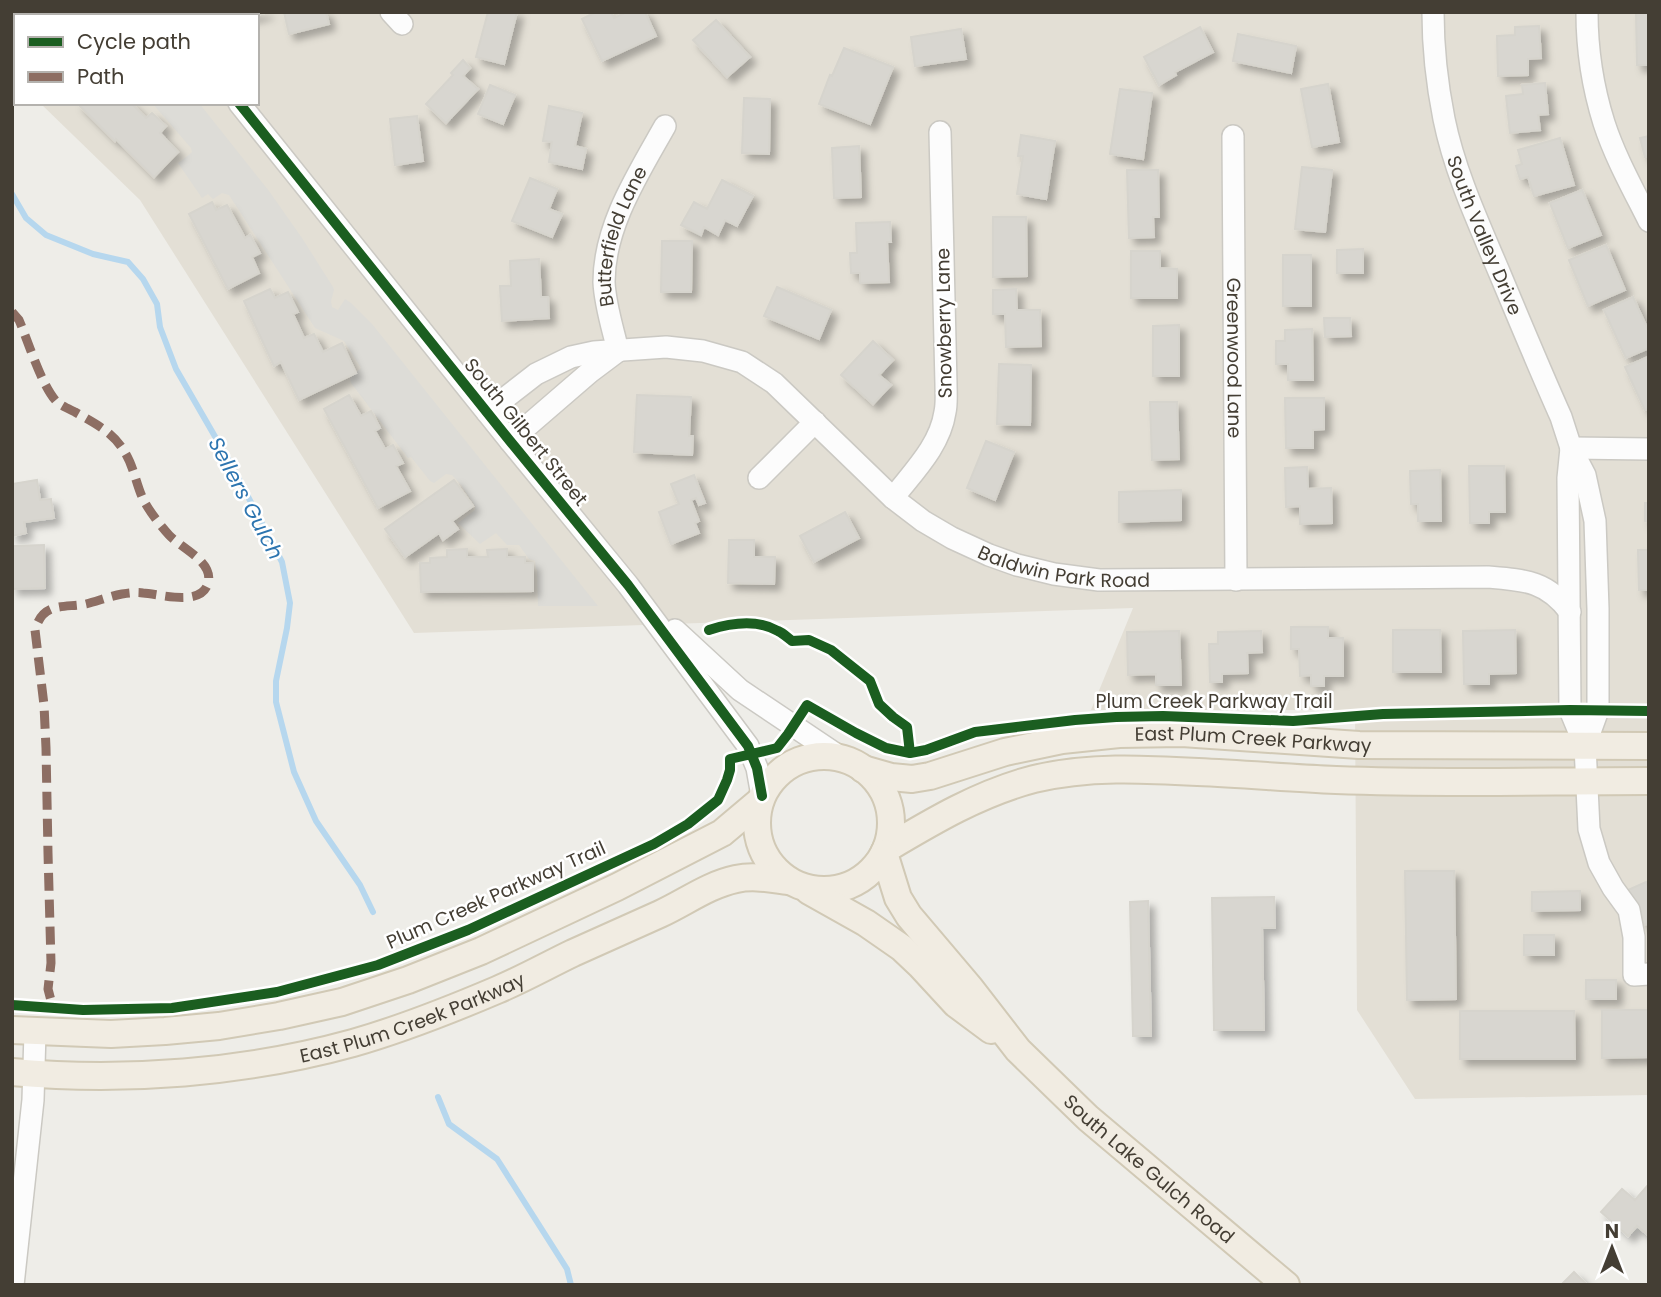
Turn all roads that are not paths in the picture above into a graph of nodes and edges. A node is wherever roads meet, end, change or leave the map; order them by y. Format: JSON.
{"nodes":[{"id":1,"x":1433,"y":12,"type":"edge"},
{"id":2,"x":1587,"y":12,"type":"edge"},
{"id":3,"x":241,"y":105,"type":"edge"},
{"id":4,"x":665,"y":126,"type":"dead end"},
{"id":5,"x":940,"y":132,"type":"dead end"},
{"id":6,"x":1233,"y":136,"type":"dead end"},
{"id":7,"x":1649,"y":221,"type":"edge"},
{"id":8,"x":618,"y":351,"type":"junction"},
{"id":9,"x":487,"y":412,"type":"junction"},
{"id":10,"x":815,"y":422,"type":"junction"},
{"id":11,"x":510,"y":441,"type":"junction"},
{"id":12,"x":1571,"y":448,"type":"junction"},
{"id":13,"x":1649,"y":449,"type":"edge"},
{"id":14,"x":759,"y":478,"type":"dead end"},
{"id":15,"x":893,"y":498,"type":"junction"},
{"id":16,"x":1236,"y":580,"type":"junction"},
{"id":17,"x":628,"y":585,"type":"junction"},
{"id":18,"x":1570,"y":612,"type":"junction"},
{"id":19,"x":1359,"y":745,"type":"junction"},
{"id":20,"x":1586,"y":746,"type":"junction"},
{"id":21,"x":1649,"y":746,"type":"edge"},
{"id":22,"x":853,"y":764,"type":"junction"},
{"id":23,"x":1170,"y":770,"type":"junction"},
{"id":24,"x":1587,"y":781,"type":"junction"},
{"id":25,"x":1649,"y":781,"type":"edge"},
{"id":26,"x":762,"y":798,"type":"junction"},
{"id":27,"x":885,"y":851,"type":"junction"},
{"id":28,"x":794,"y":883,"type":"junction"},
{"id":29,"x":1649,"y":974,"type":"edge"},
{"id":30,"x":24,"y":1031,"type":"edge"},
{"id":31,"x":1018,"y":1049,"type":"junction"},
{"id":32,"x":23,"y":1073,"type":"edge"},
{"id":33,"x":13,"y":1285,"type":"edge"},
{"id":34,"x":1286,"y":1285,"type":"edge"}],
"edges":[{"from":1,"to":12,"type":"street","name":"South Valley Drive"},
{"from":2,"to":7,"type":"street"},
{"from":3,"to":9,"type":"street","name":"South Gilbert Street"},
{"from":4,"to":8,"type":"street","name":"Butterfield Lane"},
{"from":5,"to":15,"type":"street","name":"Snowberry Lane"},
{"from":6,"to":16,"type":"street","name":"Greenwood Lane"},
{"from":8,"to":9,"type":"street","name":"Baldwin Park Road"},
{"from":8,"to":10,"type":"street","name":"Baldwin Park Road"},
{"from":8,"to":11,"type":"street"},
{"from":9,"to":11,"type":"street","name":"South Gilbert Street"},
{"from":10,"to":14,"type":"street"},
{"from":10,"to":15,"type":"street","name":"Baldwin Park Road"},
{"from":11,"to":17,"type":"street","name":"South Gilbert Street"},
{"from":12,"to":13,"type":"street"},
{"from":12,"to":18,"type":"street","name":"South Valley Drive"},
{"from":12,"to":20,"type":"street","name":"South Valley Drive"},
{"from":15,"to":16,"type":"street","name":"Baldwin Park Road"},
{"from":16,"to":18,"type":"street","name":"Baldwin Park Road"},
{"from":17,"to":22,"type":"street","name":"South Gilbert Street"},
{"from":17,"to":26,"type":"street","name":"South Gilbert Street"},
{"from":18,"to":20,"type":"street","name":"South Valley Drive"},
{"from":19,"to":20,"type":"main road","name":"East Plum Creek Parkway"},
{"from":19,"to":22,"type":"main road","name":"East Plum Creek Parkway"},
{"from":19,"to":23,"type":"main road"},
{"from":20,"to":21,"type":"main road","name":"East Plum Creek Parkway"},
{"from":20,"to":24,"type":"street","name":"South Valley Drive"},
{"from":22,"to":26,"type":"main road"},
{"from":22,"to":27,"type":"main road"},
{"from":23,"to":24,"type":"main road","name":"East Plum Creek Parkway"},
{"from":23,"to":27,"type":"main road","name":"East Plum Creek Parkway"},
{"from":24,"to":25,"type":"main road","name":"East Plum Creek Parkway"},
{"from":24,"to":29,"type":"street","name":"South Valley Drive"},
{"from":26,"to":28,"type":"main road"},
{"from":26,"to":30,"type":"main road","name":"East Plum Creek Parkway"},
{"from":27,"to":28,"type":"main road"},
{"from":27,"to":31,"type":"main road","name":"South Lake Gulch Road"},
{"from":28,"to":31,"type":"main road","name":"South Lake Gulch Road"},
{"from":28,"to":32,"type":"main road","name":"East Plum Creek Parkway"},
{"from":30,"to":32,"type":"street"},
{"from":31,"to":34,"type":"main road","name":"South Lake Gulch Road"},
{"from":32,"to":33,"type":"street"}]}
